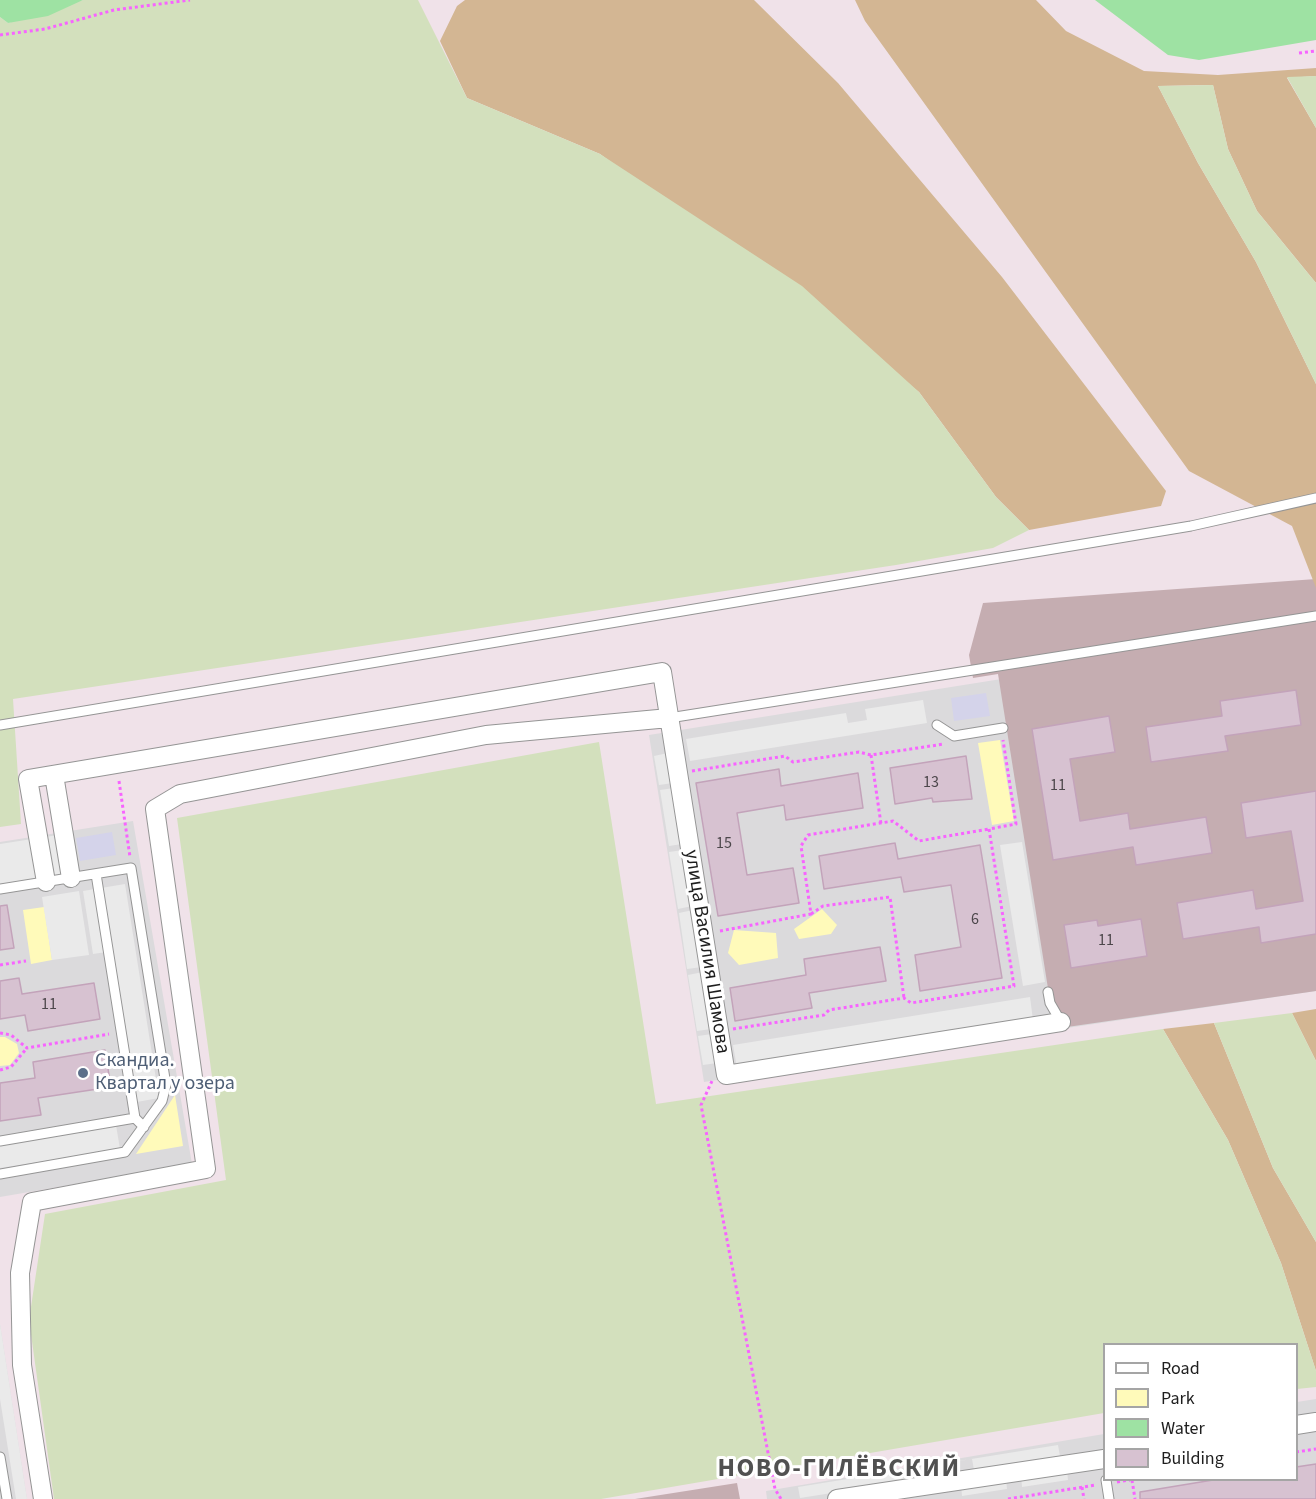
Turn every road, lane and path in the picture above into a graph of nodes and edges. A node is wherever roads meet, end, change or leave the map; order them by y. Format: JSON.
{"nodes":[{"id":1,"x":190,"y":0,"type":"edge"},
{"id":2,"x":0,"y":35,"type":"edge"},
{"id":3,"x":1316,"y":51,"type":"edge"},
{"id":4,"x":1299,"y":52,"type":"dead end"},
{"id":5,"x":1316,"y":498,"type":"edge"},
{"id":6,"x":1316,"y":616,"type":"edge"},
{"id":7,"x":669,"y":718,"type":"junction"},
{"id":8,"x":0,"y":725,"type":"edge"},
{"id":9,"x":937,"y":725,"type":"dead end"},
{"id":10,"x":1003,"y":731,"type":"joint"},
{"id":11,"x":947,"y":744,"type":"dead end"},
{"id":12,"x":871,"y":755,"type":"junction"},
{"id":13,"x":690,"y":772,"type":"dead end"},
{"id":14,"x":54,"y":775,"type":"junction"},
{"id":15,"x":881,"y":824,"type":"junction"},
{"id":16,"x":989,"y":829,"type":"junction"},
{"id":17,"x":96,"y":874,"type":"junction"},
{"id":18,"x":71,"y":878,"type":"junction"},
{"id":19,"x":46,"y":882,"type":"junction"},
{"id":20,"x":0,"y":889,"type":"edge"},
{"id":21,"x":811,"y":914,"type":"junction"},
{"id":22,"x":714,"y":932,"type":"dead end"},
{"id":23,"x":26,"y":961,"type":"dead end"},
{"id":24,"x":0,"y":965,"type":"edge"},
{"id":25,"x":1048,"y":992,"type":"dead end"},
{"id":26,"x":904,"y":998,"type":"junction"},
{"id":27,"x":728,"y":1019,"type":"dead end"},
{"id":28,"x":1060,"y":1022,"type":"joint"},
{"id":29,"x":115,"y":1032,"type":"dead end"},
{"id":30,"x":0,"y":1033,"type":"edge"},
{"id":31,"x":27,"y":1048,"type":"junction"},
{"id":32,"x":0,"y":1070,"type":"edge"},
{"id":33,"x":718,"y":1074,"type":"dead end"},
{"id":34,"x":135,"y":1118,"type":"junction"},
{"id":35,"x":144,"y":1127,"type":"junction"},
{"id":36,"x":0,"y":1141,"type":"edge"},
{"id":37,"x":0,"y":1174,"type":"edge"},
{"id":38,"x":1316,"y":1422,"type":"edge"},
{"id":39,"x":1298,"y":1425,"type":"edge"},
{"id":40,"x":1316,"y":1449,"type":"edge"},
{"id":41,"x":1298,"y":1452,"type":"edge"},
{"id":42,"x":0,"y":1457,"type":"edge"},
{"id":43,"x":1103,"y":1463,"type":"edge"},
{"id":44,"x":1106,"y":1481,"type":"edge"},
{"id":45,"x":1131,"y":1481,"type":"edge"},
{"id":46,"x":1082,"y":1487,"type":"junction"},
{"id":47,"x":7,"y":1499,"type":"edge"},
{"id":48,"x":43,"y":1499,"type":"edge"},
{"id":49,"x":782,"y":1499,"type":"edge"},
{"id":50,"x":837,"y":1499,"type":"edge"},
{"id":51,"x":1009,"y":1499,"type":"edge"},
{"id":52,"x":1084,"y":1499,"type":"edge"},
{"id":53,"x":1109,"y":1499,"type":"edge"},
{"id":54,"x":1135,"y":1499,"type":"edge"}],
"edges":[{"from":1,"to":2,"type":"path"},
{"from":3,"to":4,"type":"path"},
{"from":5,"to":8,"type":"lane"},
{"from":6,"to":7,"type":"lane"},
{"from":7,"to":14,"type":"street","name":"улица Василия Шамова"},
{"from":7,"to":28,"type":"street","name":"улица Василия Шамова"},
{"from":7,"to":48,"type":"street"},
{"from":9,"to":10,"type":"lane"},
{"from":10,"to":16,"type":"path"},
{"from":11,"to":12,"type":"path"},
{"from":12,"to":13,"type":"path"},
{"from":12,"to":15,"type":"path"},
{"from":14,"to":18,"type":"street"},
{"from":14,"to":19,"type":"street"},
{"from":15,"to":16,"type":"path"},
{"from":15,"to":21,"type":"path"},
{"from":16,"to":26,"type":"path"},
{"from":17,"to":18,"type":"lane"},
{"from":17,"to":34,"type":"lane"},
{"from":17,"to":35,"type":"lane"},
{"from":18,"to":19,"type":"lane"},
{"from":19,"to":20,"type":"lane"},
{"from":21,"to":22,"type":"path"},
{"from":21,"to":26,"type":"path"},
{"from":23,"to":24,"type":"path"},
{"from":25,"to":28,"type":"lane"},
{"from":26,"to":27,"type":"path"},
{"from":29,"to":31,"type":"path"},
{"from":30,"to":31,"type":"path"},
{"from":31,"to":32,"type":"path"},
{"from":33,"to":49,"type":"path"},
{"from":34,"to":35,"type":"lane"},
{"from":34,"to":36,"type":"lane"},
{"from":35,"to":37,"type":"lane"},
{"from":38,"to":39,"type":"street"},
{"from":40,"to":41,"type":"path"},
{"from":42,"to":47,"type":"lane"},
{"from":43,"to":50,"type":"street"},
{"from":44,"to":46,"type":"path"},
{"from":44,"to":53,"type":"lane"},
{"from":45,"to":54,"type":"path"},
{"from":46,"to":51,"type":"path"},
{"from":46,"to":52,"type":"path"}]}
